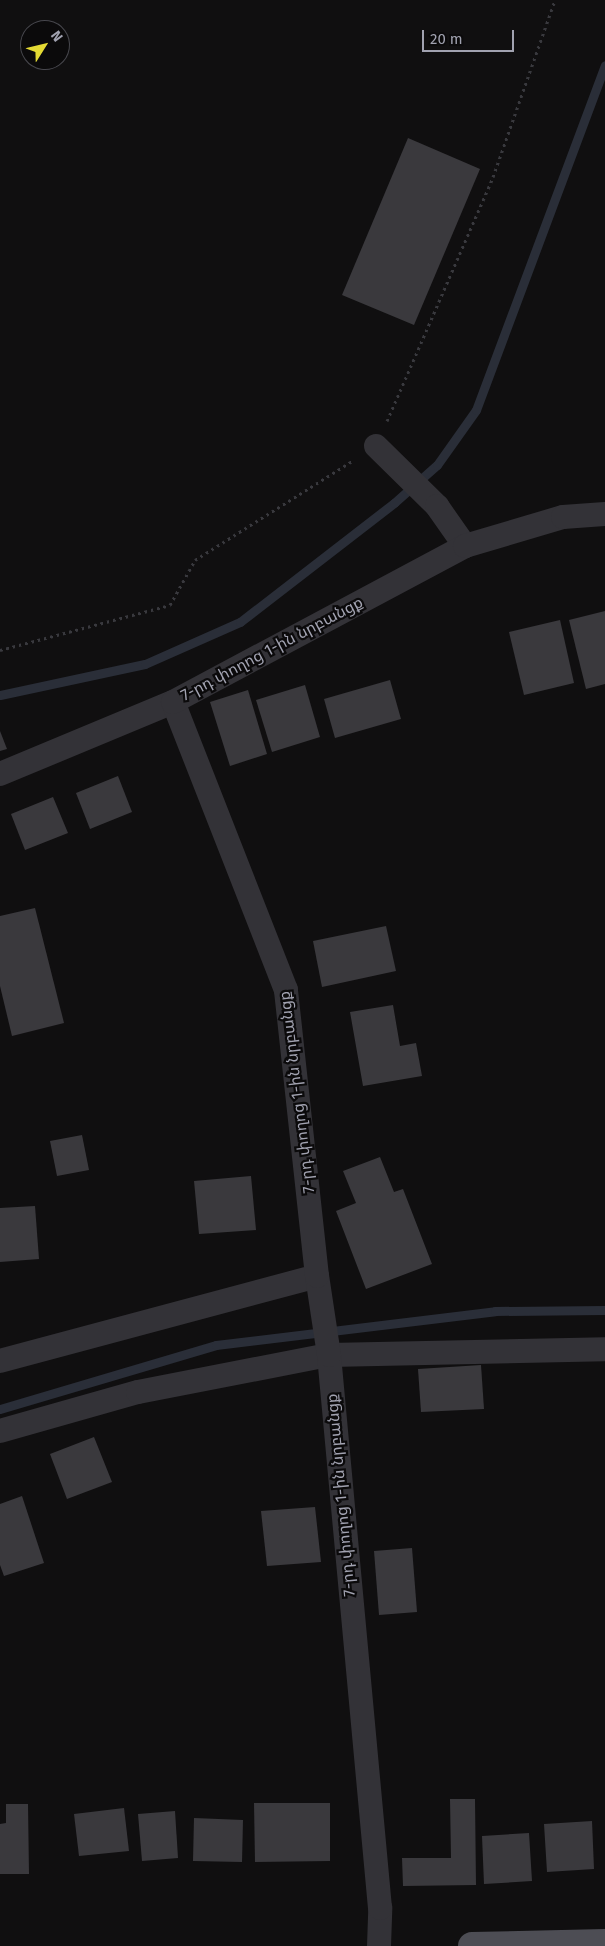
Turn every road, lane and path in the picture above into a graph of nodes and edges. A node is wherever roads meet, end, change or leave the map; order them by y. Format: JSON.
{"nodes":[{"id":1,"x":555,"y":0,"type":"edge"},
{"id":2,"x":376,"y":446,"type":"junction"},
{"id":3,"x":605,"y":514,"type":"edge"},
{"id":4,"x":464,"y":546,"type":"junction"},
{"id":5,"x":0,"y":650,"type":"edge"},
{"id":6,"x":173,"y":702,"type":"junction"},
{"id":7,"x":0,"y":774,"type":"edge"},
{"id":8,"x":317,"y":1276,"type":"junction"},
{"id":9,"x":605,"y":1349,"type":"edge"},
{"id":10,"x":328,"y":1350,"type":"junction"},
{"id":11,"x":0,"y":1361,"type":"edge"},
{"id":12,"x":0,"y":1430,"type":"edge"},
{"id":13,"x":605,"y":1943,"type":"edge"},
{"id":14,"x":379,"y":1946,"type":"edge"},
{"id":15,"x":472,"y":1946,"type":"edge"}],
"edges":[{"from":1,"to":2,"type":"path"},
{"from":2,"to":4,"type":"street"},
{"from":2,"to":5,"type":"path"},
{"from":3,"to":4,"type":"street","name":"7-րդ փողոց 1-ին նրբանցք"},
{"from":4,"to":6,"type":"street","name":"7-րդ փողոց 1-ին նրբանցք"},
{"from":6,"to":7,"type":"street"},
{"from":6,"to":8,"type":"street","name":"7-րդ փողոց 1-ին նրբանցք"},
{"from":8,"to":10,"type":"street","name":"7-րդ փողոց 1-ին նրբանցք"},
{"from":8,"to":11,"type":"street"},
{"from":9,"to":10,"type":"street"},
{"from":10,"to":12,"type":"street"},
{"from":10,"to":14,"type":"street","name":"7-րդ փողոց 1-ին նրբանցք"},
{"from":13,"to":15,"type":"main road"}]}
